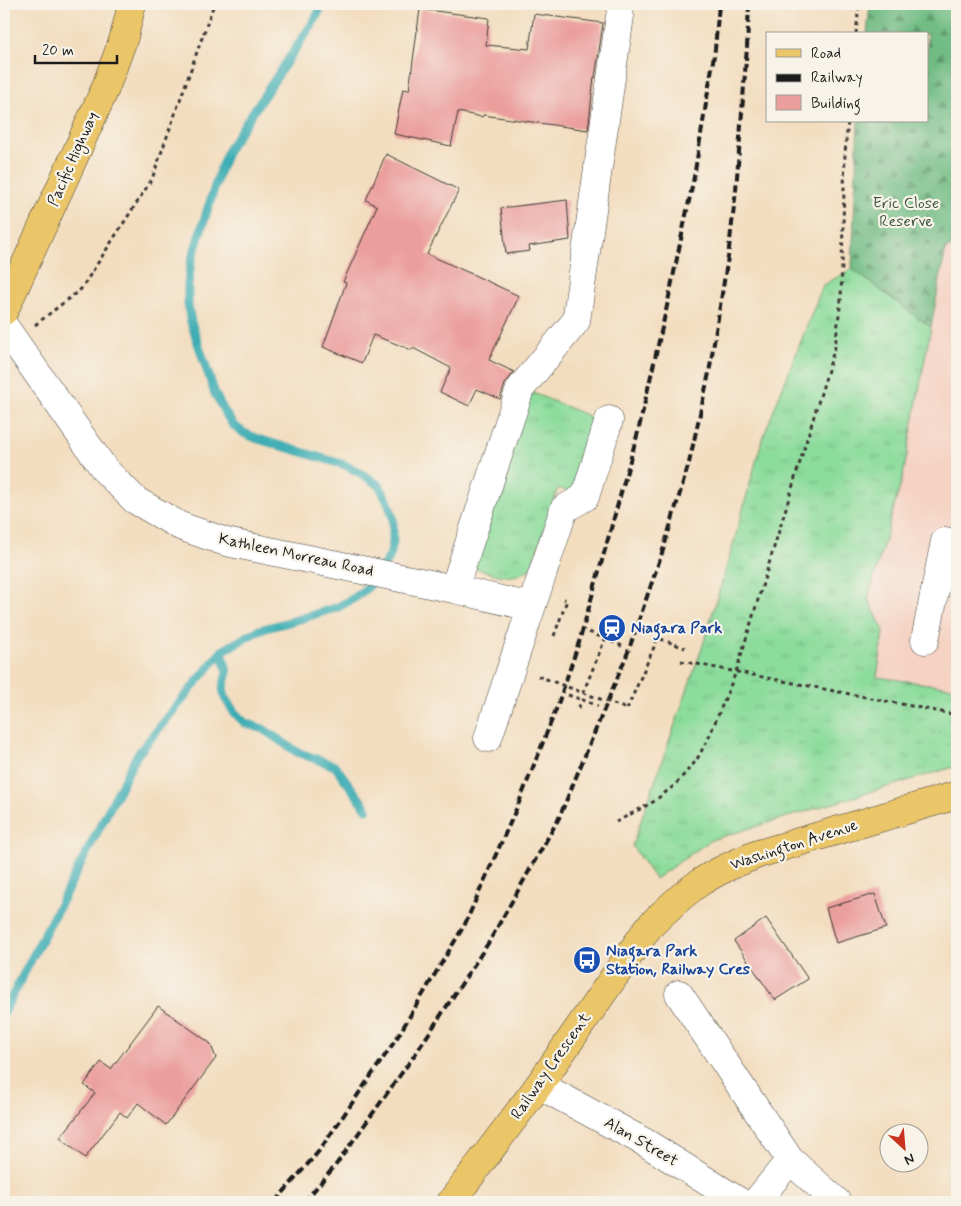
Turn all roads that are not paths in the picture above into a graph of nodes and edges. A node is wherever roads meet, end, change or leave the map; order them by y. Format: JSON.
{"nodes":[{"id":1,"x":132,"y":4,"type":"edge"},
{"id":2,"x":620,"y":16,"type":"dead end"},
{"id":3,"x":4,"y":311,"type":"edge"},
{"id":4,"x":9,"y":333,"type":"edge"},
{"id":5,"x":609,"y":420,"type":"dead end"},
{"id":6,"x":957,"y":543,"type":"edge"},
{"id":7,"x":454,"y":589,"type":"junction"},
{"id":8,"x":531,"y":607,"type":"junction"},
{"id":9,"x":925,"y":640,"type":"dead end"},
{"id":10,"x":488,"y":738,"type":"dead end"},
{"id":11,"x":957,"y":795,"type":"edge"},
{"id":12,"x":648,"y":928,"type":"joint"},
{"id":13,"x":680,"y":994,"type":"dead end"},
{"id":14,"x":540,"y":1085,"type":"junction"},
{"id":15,"x":790,"y":1160,"type":"junction"},
{"id":16,"x":451,"y":1202,"type":"edge"},
{"id":17,"x":740,"y":1202,"type":"edge"},
{"id":18,"x":756,"y":1202,"type":"edge"},
{"id":19,"x":837,"y":1202,"type":"edge"}],
"edges":[{"from":1,"to":3,"type":"main road","name":"Pacific Highway"},
{"from":2,"to":7,"type":"street"},
{"from":4,"to":7,"type":"street","name":"Kathleen Morreau Road"},
{"from":5,"to":8,"type":"street"},
{"from":6,"to":9,"type":"street"},
{"from":7,"to":8,"type":"street","name":"Kathleen Morreau Road"},
{"from":8,"to":10,"type":"street"},
{"from":11,"to":12,"type":"main road","name":"Washington Avenue"},
{"from":12,"to":14,"type":"main road","name":"Railway Crescent"},
{"from":13,"to":15,"type":"street"},
{"from":14,"to":16,"type":"main road","name":"Railway Crescent"},
{"from":14,"to":17,"type":"street","name":"Alan Street"},
{"from":15,"to":18,"type":"street"},
{"from":15,"to":19,"type":"street"}]}
